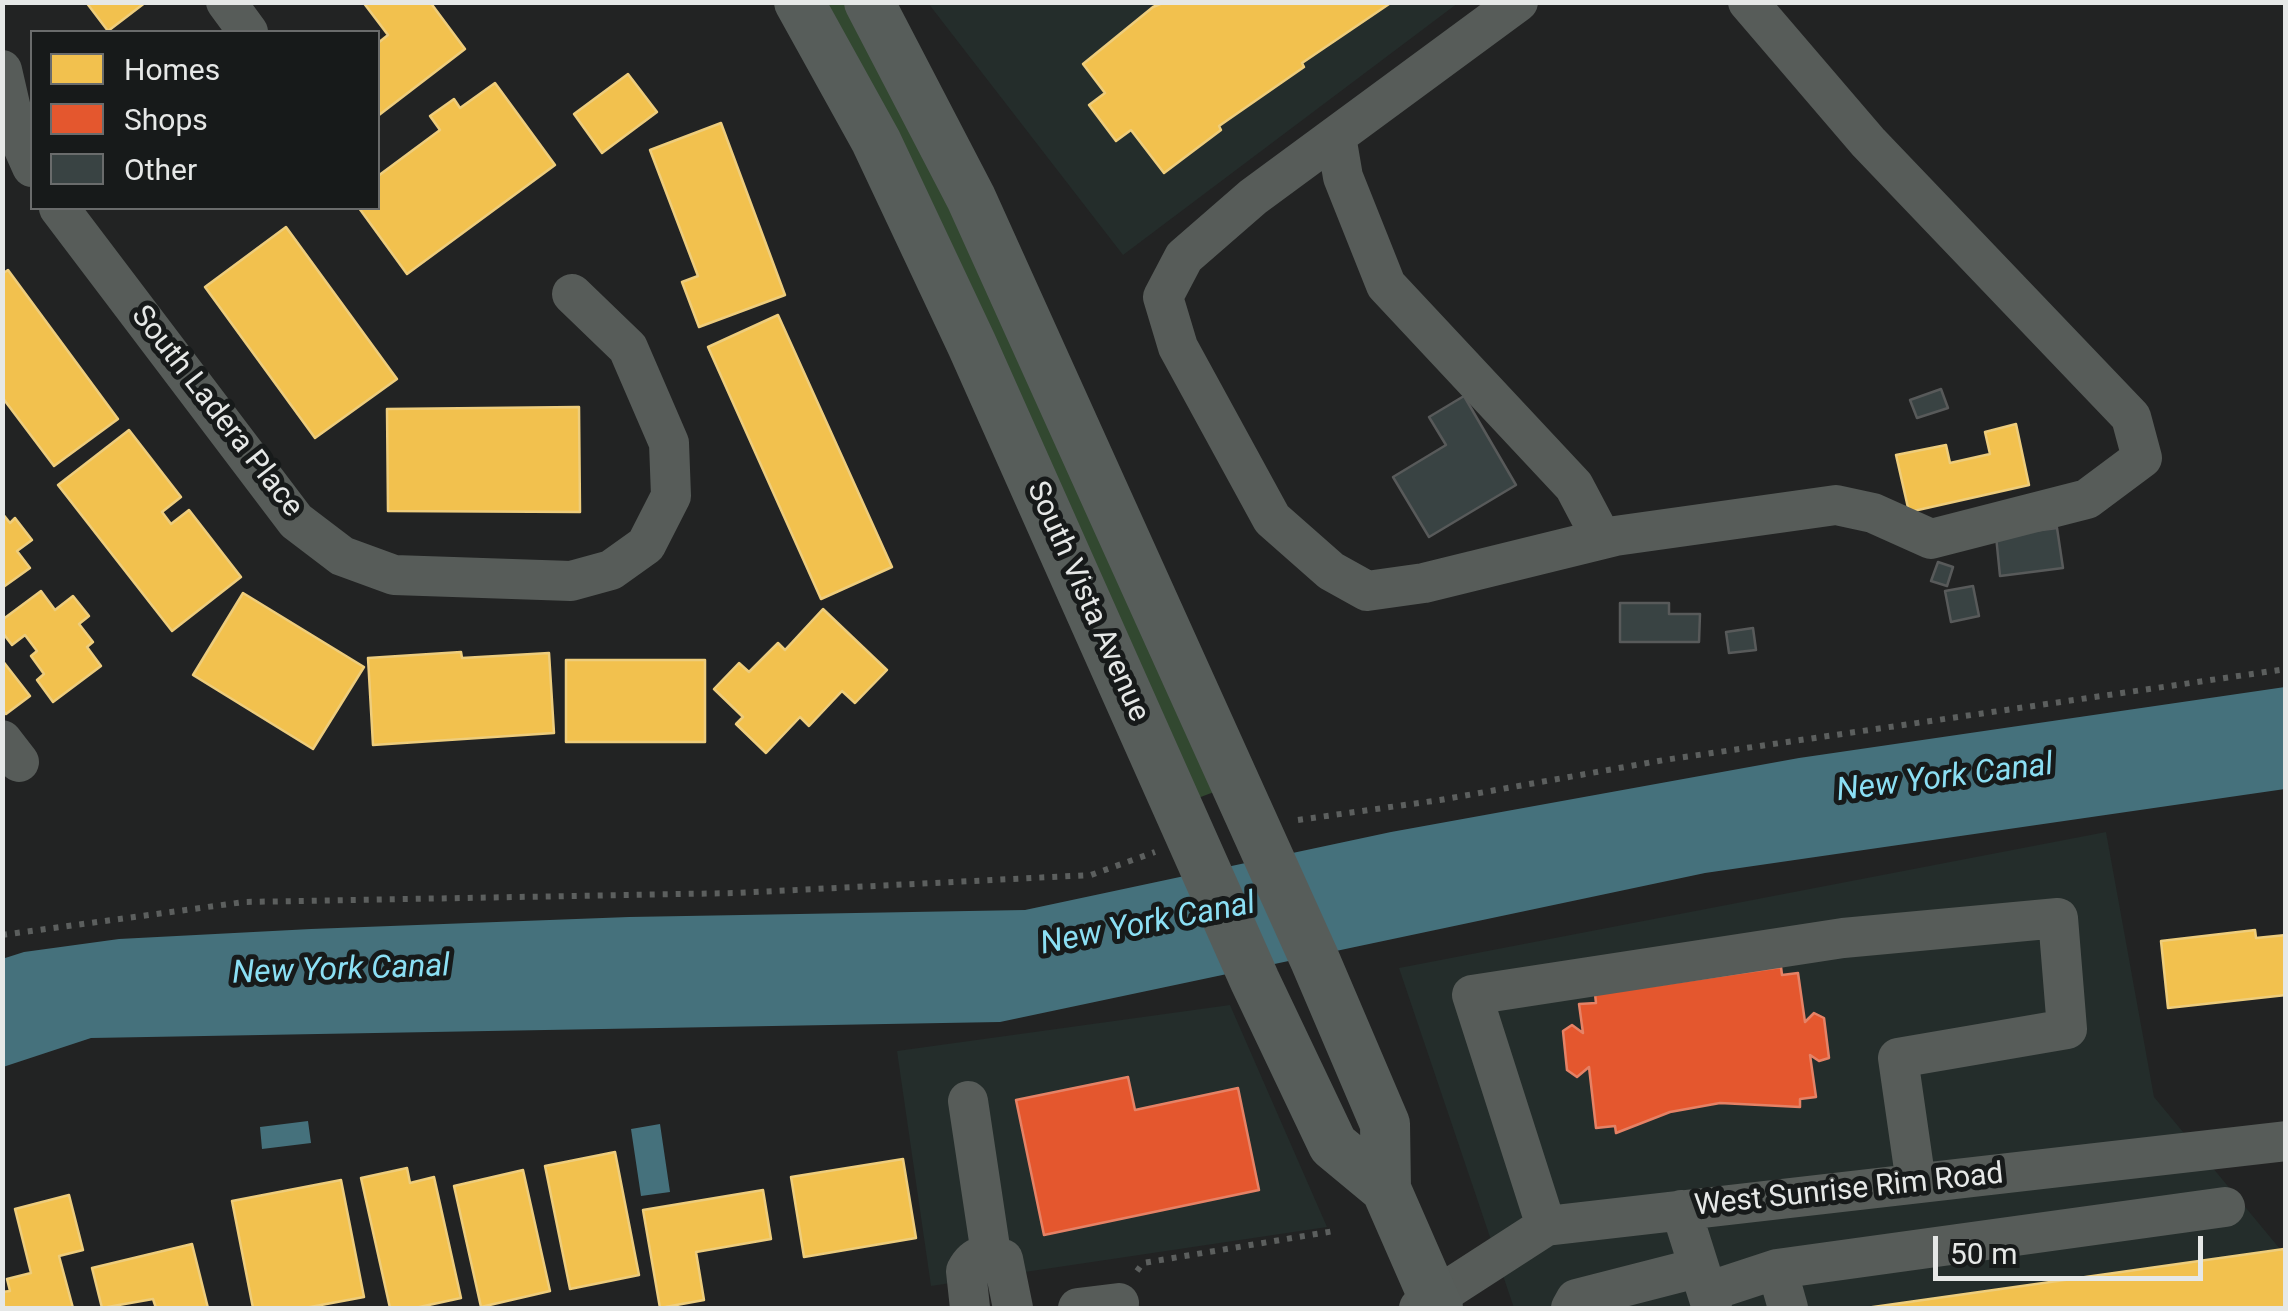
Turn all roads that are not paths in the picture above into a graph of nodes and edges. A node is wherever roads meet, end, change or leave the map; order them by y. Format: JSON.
{"nodes":[{"id":1,"x":226,"y":2,"type":"edge"},
{"id":2,"x":799,"y":2,"type":"edge"},
{"id":3,"x":869,"y":2,"type":"edge"},
{"id":4,"x":1518,"y":2,"type":"edge"},
{"id":5,"x":1748,"y":2,"type":"edge"},
{"id":6,"x":247,"y":30,"type":"edge"},
{"id":7,"x":2,"y":70,"type":"edge"},
{"id":8,"x":1336,"y":136,"type":"junction"},
{"id":9,"x":30,"y":162,"type":"edge"},
{"id":10,"x":61,"y":210,"type":"edge"},
{"id":11,"x":572,"y":294,"type":"dead end"},
{"id":12,"x":1602,"y":539,"type":"junction"},
{"id":13,"x":968,"y":1101,"type":"dead end"},
{"id":14,"x":2286,"y":1141,"type":"edge"},
{"id":15,"x":2042,"y":1169,"type":"junction"},
{"id":16,"x":1916,"y":1183,"type":"junction"},
{"id":17,"x":1386,"y":1189,"type":"junction"},
{"id":18,"x":2225,"y":1207,"type":"dead end"},
{"id":19,"x":1681,"y":1210,"type":"junction"},
{"id":20,"x":1546,"y":1226,"type":"junction"},
{"id":21,"x":2053,"y":1231,"type":"junction"},
{"id":22,"x":990,"y":1254,"type":"junction"},
{"id":23,"x":1777,"y":1269,"type":"junction"},
{"id":24,"x":1705,"y":1289,"type":"edge"},
{"id":25,"x":1126,"y":1291,"type":"road end"},
{"id":26,"x":1430,"y":1305,"type":"edge"},
{"id":27,"x":970,"y":1308,"type":"edge"},
{"id":28,"x":1013,"y":1308,"type":"edge"},
{"id":29,"x":1078,"y":1308,"type":"edge"},
{"id":30,"x":1571,"y":1308,"type":"edge"},
{"id":31,"x":1788,"y":1308,"type":"edge"}],
"edges":[{"from":1,"to":6,"type":"street"},
{"from":2,"to":17,"type":"main road","name":"South Vista Avenue"},
{"from":3,"to":17,"type":"main road","name":"South Vista Avenue"},
{"from":4,"to":8,"type":"street"},
{"from":5,"to":12,"type":"street"},
{"from":7,"to":9,"type":"street"},
{"from":8,"to":12,"type":"street"},
{"from":8,"to":12,"type":"street"},
{"from":10,"to":11,"type":"street","name":"South Ladera Place"},
{"from":13,"to":22,"type":"street"},
{"from":14,"to":15,"type":"street","name":"West Sunrise Rim Road"},
{"from":15,"to":16,"type":"street","name":"West Sunrise Rim Road"},
{"from":15,"to":21,"type":"street"},
{"from":16,"to":19,"type":"street","name":"West Sunrise Rim Road"},
{"from":16,"to":20,"type":"street"},
{"from":17,"to":26,"type":"main road","name":"South Vista Avenue"},
{"from":18,"to":21,"type":"street"},
{"from":19,"to":20,"type":"street","name":"West Sunrise Rim Road"},
{"from":19,"to":24,"type":"street"},
{"from":20,"to":26,"type":"street","name":"West Sunrise Rim Road"},
{"from":21,"to":23,"type":"street"},
{"from":22,"to":27,"type":"street"},
{"from":22,"to":28,"type":"street"},
{"from":23,"to":24,"type":"street"},
{"from":23,"to":31,"type":"street"},
{"from":24,"to":30,"type":"street"},
{"from":25,"to":29,"type":"street"}]}
